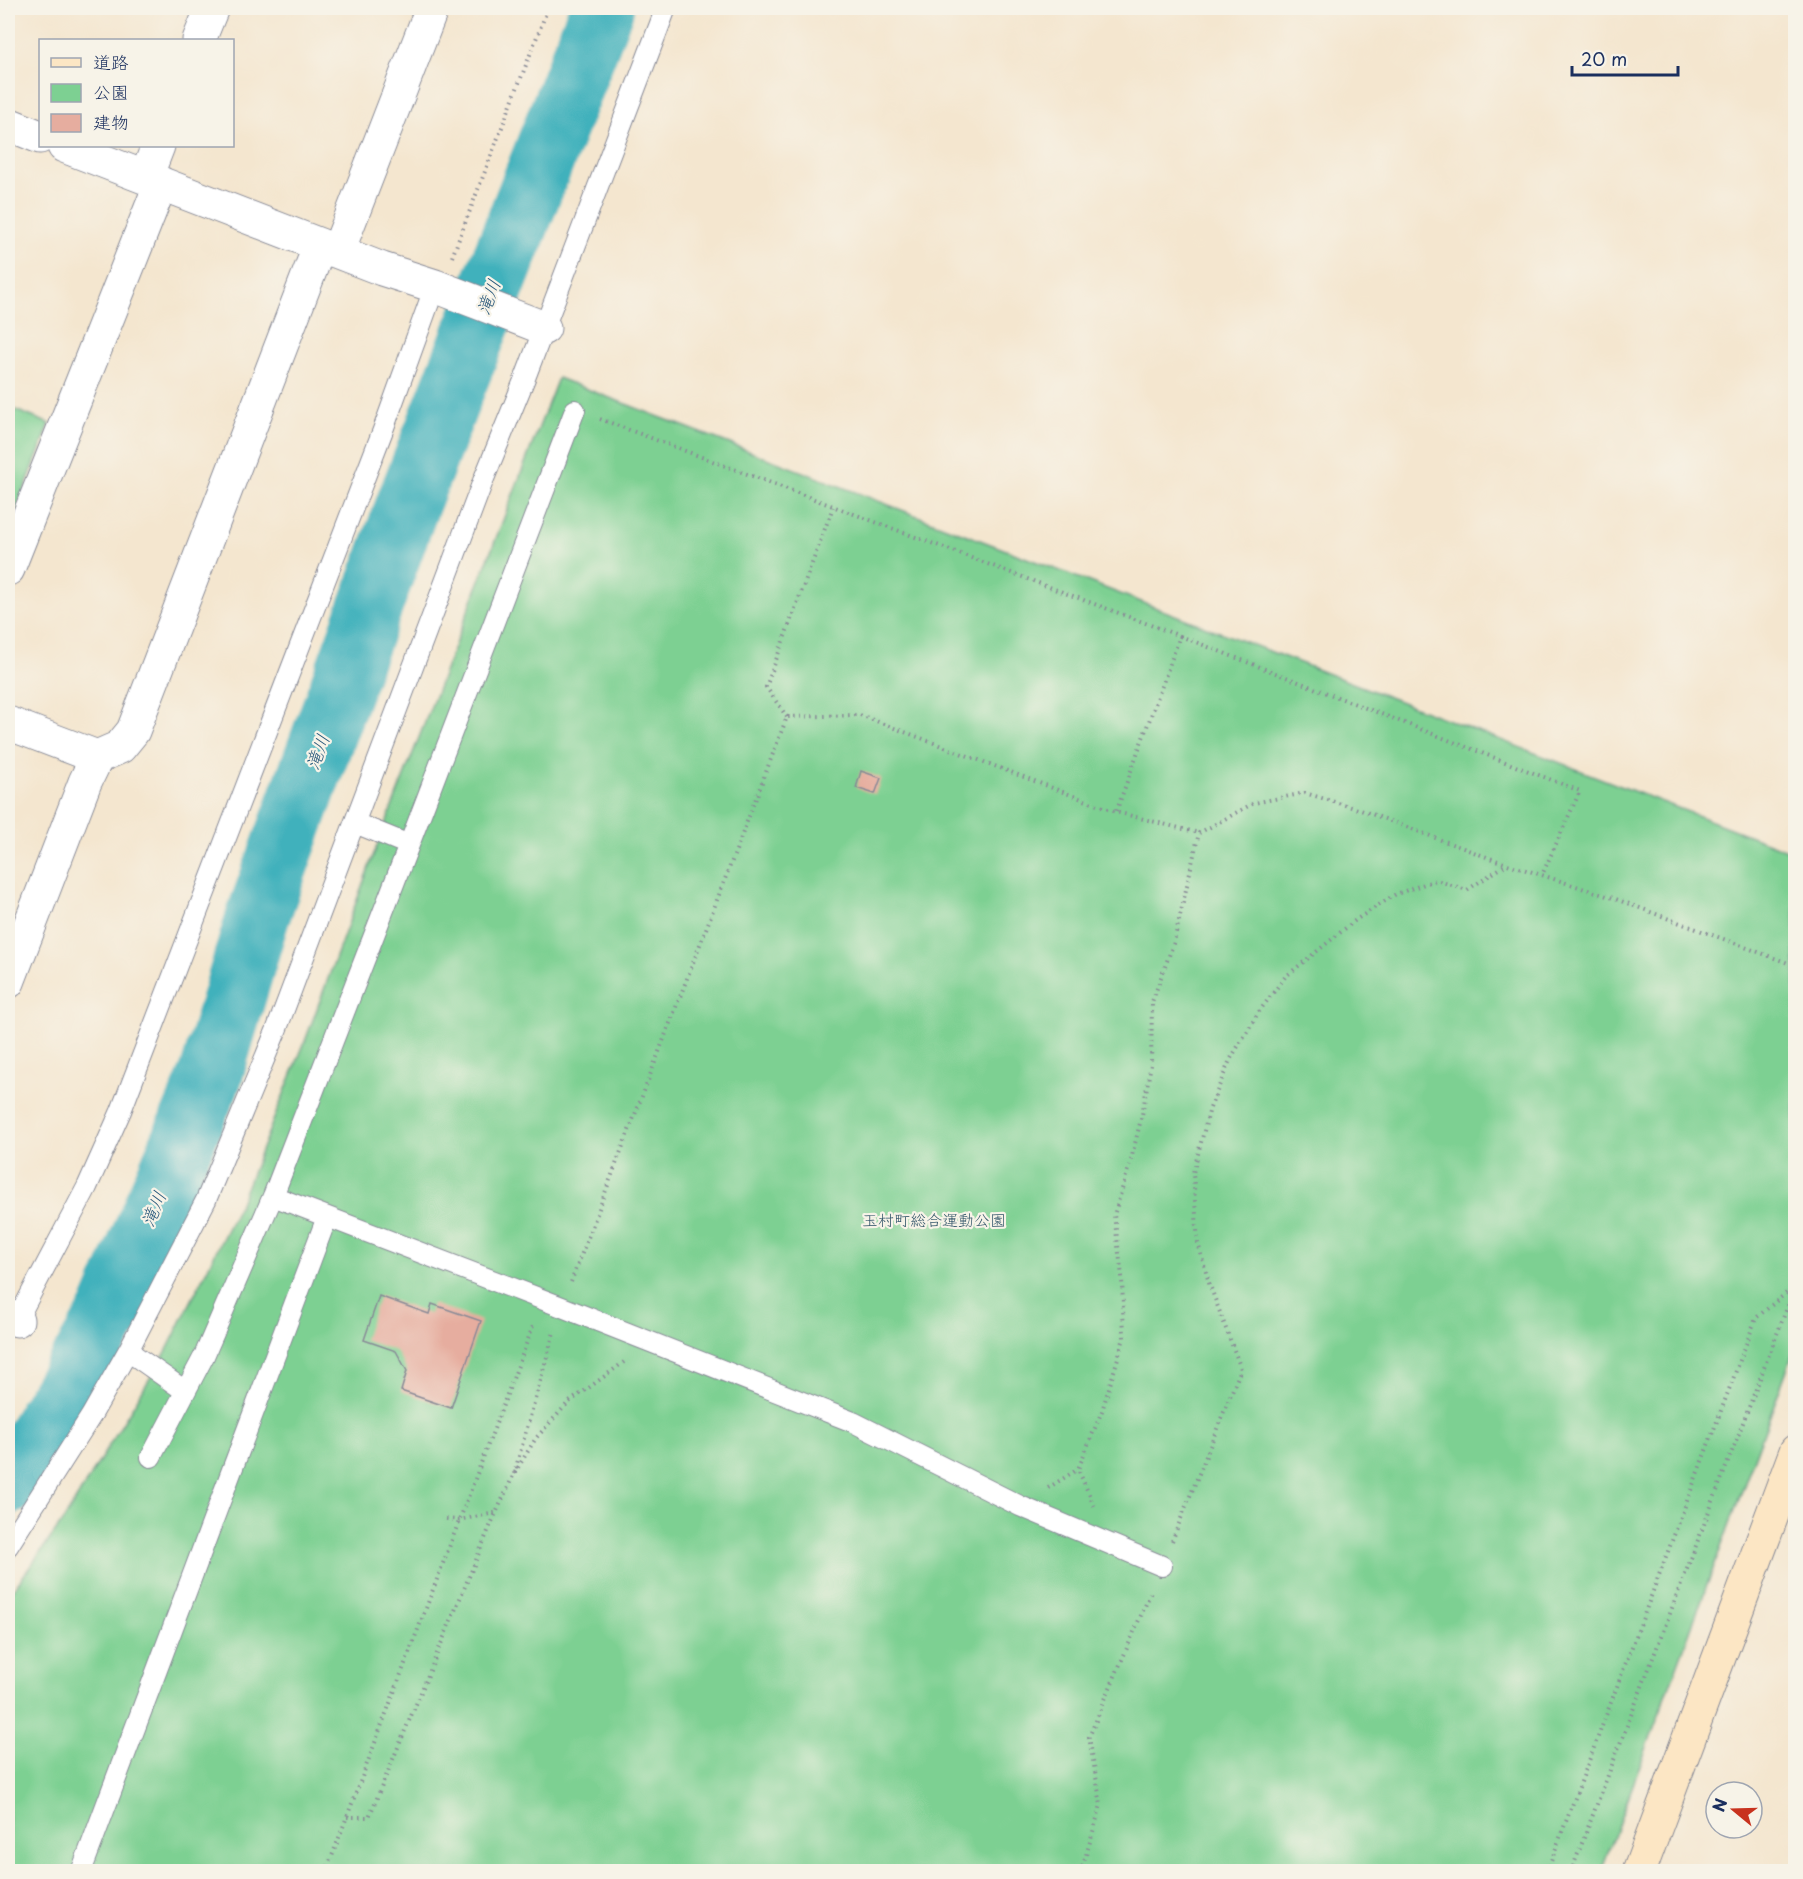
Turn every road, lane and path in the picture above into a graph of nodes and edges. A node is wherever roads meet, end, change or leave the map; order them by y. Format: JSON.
{"nodes":[{"id":1,"x":212,"y":8,"type":"edge"},
{"id":2,"x":432,"y":8,"type":"edge"},
{"id":3,"x":548,"y":8,"type":"edge"},
{"id":4,"x":666,"y":8,"type":"edge"},
{"id":5,"x":199,"y":39,"type":"edge"},
{"id":6,"x":8,"y":124,"type":"edge"},
{"id":7,"x":39,"y":137,"type":"edge"},
{"id":8,"x":67,"y":147,"type":"edge"},
{"id":9,"x":158,"y":147,"type":"edge"},
{"id":10,"x":153,"y":180,"type":"junction"},
{"id":11,"x":329,"y":248,"type":"junction"},
{"id":12,"x":442,"y":289,"type":"junction"},
{"id":13,"x":538,"y":326,"type":"junction"},
{"id":14,"x":575,"y":410,"type":"joint"},
{"id":15,"x":833,"y":507,"type":"junction"},
{"id":16,"x":8,"y":569,"type":"edge"},
{"id":17,"x":1180,"y":636,"type":"junction"},
{"id":18,"x":787,"y":717,"type":"junction"},
{"id":19,"x":8,"y":723,"type":"edge"},
{"id":20,"x":97,"y":757,"type":"junction"},
{"id":21,"x":1116,"y":812,"type":"junction"},
{"id":22,"x":355,"y":823,"type":"junction"},
{"id":23,"x":1199,"y":833,"type":"junction"},
{"id":24,"x":410,"y":845,"type":"junction"},
{"id":25,"x":1508,"y":864,"type":"junction"},
{"id":26,"x":1542,"y":875,"type":"junction"},
{"id":27,"x":1796,"y":966,"type":"edge"},
{"id":28,"x":8,"y":982,"type":"edge"},
{"id":29,"x":273,"y":1196,"type":"junction"},
{"id":30,"x":327,"y":1217,"type":"junction"},
{"id":31,"x":1796,"y":1286,"type":"edge"},
{"id":32,"x":543,"y":1300,"type":"junction"},
{"id":33,"x":562,"y":1307,"type":"junction"},
{"id":34,"x":12,"y":1318,"type":"edge"},
{"id":35,"x":665,"y":1348,"type":"junction"},
{"id":36,"x":128,"y":1351,"type":"junction"},
{"id":37,"x":185,"y":1391,"type":"junction"},
{"id":38,"x":1796,"y":1451,"type":"edge"},
{"id":39,"x":151,"y":1457,"type":"dead end"},
{"id":40,"x":514,"y":1474,"type":"junction"},
{"id":41,"x":496,"y":1513,"type":"junction"},
{"id":42,"x":446,"y":1519,"type":"dead end"},
{"id":43,"x":458,"y":1520,"type":"junction"},
{"id":44,"x":1107,"y":1542,"type":"junction"},
{"id":45,"x":8,"y":1546,"type":"edge"},
{"id":46,"x":1162,"y":1566,"type":"junction"},
{"id":47,"x":346,"y":1817,"type":"junction"},
{"id":48,"x":81,"y":1872,"type":"edge"},
{"id":49,"x":326,"y":1872,"type":"edge"},
{"id":50,"x":1081,"y":1872,"type":"edge"},
{"id":51,"x":1547,"y":1872,"type":"edge"},
{"id":52,"x":1571,"y":1872,"type":"edge"},
{"id":53,"x":1639,"y":1872,"type":"edge"}],
"edges":[{"from":1,"to":5,"type":"street"},
{"from":2,"to":11,"type":"street"},
{"from":3,"to":12,"type":"path"},
{"from":4,"to":13,"type":"lane"},
{"from":6,"to":7,"type":"street"},
{"from":8,"to":10,"type":"street"},
{"from":9,"to":10,"type":"street"},
{"from":10,"to":11,"type":"street"},
{"from":10,"to":16,"type":"street"},
{"from":11,"to":12,"type":"street"},
{"from":11,"to":20,"type":"street"},
{"from":12,"to":13,"type":"street"},
{"from":12,"to":34,"type":"lane"},
{"from":13,"to":22,"type":"lane"},
{"from":14,"to":15,"type":"path"},
{"from":14,"to":24,"type":"lane"},
{"from":15,"to":17,"type":"path"},
{"from":15,"to":18,"type":"path"},
{"from":17,"to":21,"type":"path"},
{"from":17,"to":26,"type":"path"},
{"from":18,"to":21,"type":"path"},
{"from":18,"to":33,"type":"path"},
{"from":19,"to":20,"type":"street"},
{"from":20,"to":28,"type":"street"},
{"from":21,"to":23,"type":"path"},
{"from":22,"to":24,"type":"lane"},
{"from":22,"to":36,"type":"lane"},
{"from":23,"to":25,"type":"path"},
{"from":23,"to":44,"type":"path"},
{"from":24,"to":29,"type":"lane"},
{"from":25,"to":26,"type":"path"},
{"from":25,"to":46,"type":"path"},
{"from":26,"to":27,"type":"path"},
{"from":29,"to":30,"type":"lane"},
{"from":29,"to":37,"type":"lane"},
{"from":30,"to":32,"type":"lane"},
{"from":30,"to":48,"type":"lane"},
{"from":31,"to":51,"type":"path"},
{"from":31,"to":52,"type":"path"},
{"from":32,"to":33,"type":"lane"},
{"from":32,"to":43,"type":"path"},
{"from":33,"to":35,"type":"lane"},
{"from":33,"to":40,"type":"path"},
{"from":35,"to":40,"type":"path"},
{"from":35,"to":44,"type":"lane"},
{"from":36,"to":37,"type":"lane"},
{"from":36,"to":45,"type":"lane"},
{"from":37,"to":39,"type":"lane"},
{"from":38,"to":53,"type":"street"},
{"from":40,"to":41,"type":"path"},
{"from":41,"to":43,"type":"path"},
{"from":41,"to":47,"type":"path"},
{"from":42,"to":43,"type":"path"},
{"from":43,"to":47,"type":"path"},
{"from":44,"to":46,"type":"lane"},
{"from":46,"to":50,"type":"path"},
{"from":47,"to":49,"type":"path"}]}
